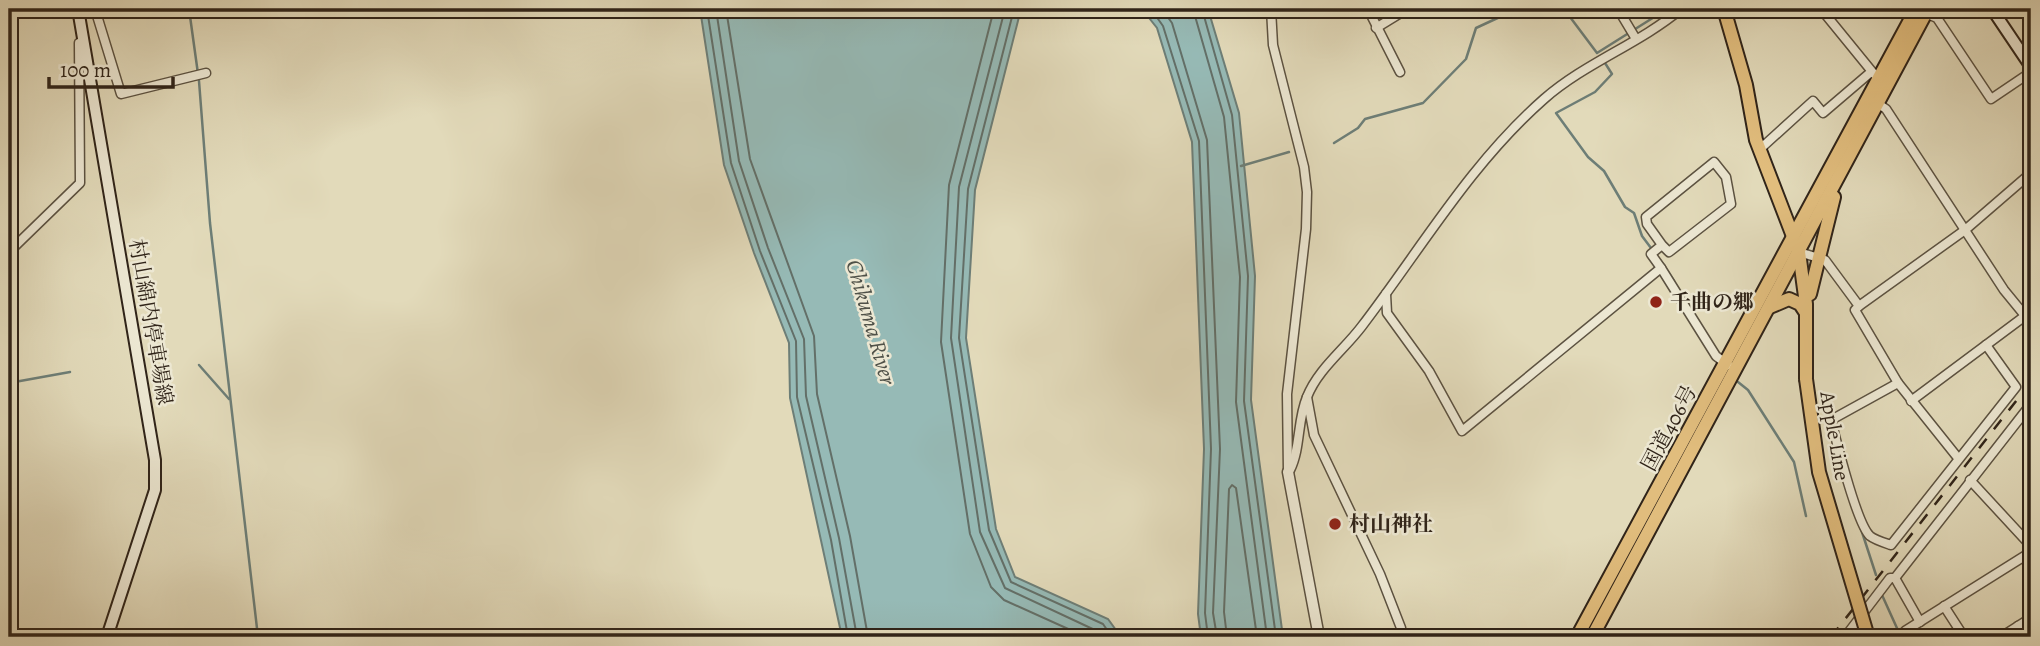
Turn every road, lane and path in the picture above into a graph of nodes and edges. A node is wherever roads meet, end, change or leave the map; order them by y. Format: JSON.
{"nodes":[{"id":1,"x":78,"y":9,"type":"edge"},
{"id":2,"x":95,"y":9,"type":"edge"},
{"id":3,"x":1271,"y":9,"type":"edge"},
{"id":4,"x":1368,"y":9,"type":"edge"},
{"id":5,"x":1407,"y":9,"type":"edge"},
{"id":6,"x":1618,"y":9,"type":"edge"},
{"id":7,"x":1681,"y":9,"type":"edge"},
{"id":8,"x":1724,"y":9,"type":"edge"},
{"id":9,"x":1821,"y":9,"type":"edge"},
{"id":10,"x":1921,"y":10,"type":"edge"},
{"id":11,"x":1994,"y":10,"type":"edge"},
{"id":12,"x":1376,"y":28,"type":"junction"},
{"id":13,"x":1636,"y":39,"type":"junction"},
{"id":14,"x":83,"y":42,"type":"junction"},
{"id":15,"x":2031,"y":69,"type":"edge"},
{"id":16,"x":1399,"y":72,"type":"dead end"},
{"id":17,"x":206,"y":73,"type":"dead end"},
{"id":18,"x":1879,"y":77,"type":"junction"},
{"id":19,"x":1877,"y":103,"type":"junction"},
{"id":20,"x":1853,"y":147,"type":"junction"},
{"id":21,"x":1759,"y":150,"type":"junction"},
{"id":22,"x":2031,"y":173,"type":"edge"},
{"id":23,"x":1965,"y":230,"type":"junction"},
{"id":24,"x":1793,"y":236,"type":"junction"},
{"id":25,"x":1662,"y":245,"type":"junction"},
{"id":26,"x":9,"y":252,"type":"edge"},
{"id":27,"x":1799,"y":252,"type":"junction"},
{"id":28,"x":1817,"y":258,"type":"junction"},
{"id":29,"x":1661,"y":268,"type":"junction"},
{"id":30,"x":1386,"y":294,"type":"junction"},
{"id":31,"x":1859,"y":306,"type":"junction"},
{"id":32,"x":1770,"y":307,"type":"junction"},
{"id":33,"x":1806,"y":309,"type":"junction"},
{"id":34,"x":2028,"y":319,"type":"edge"},
{"id":35,"x":1986,"y":345,"type":"junction"},
{"id":36,"x":1724,"y":363,"type":"junction"},
{"id":37,"x":1736,"y":370,"type":"junction"},
{"id":38,"x":1898,"y":383,"type":"junction"},
{"id":39,"x":1307,"y":397,"type":"junction"},
{"id":40,"x":1911,"y":401,"type":"junction"},
{"id":41,"x":2031,"y":404,"type":"edge"},
{"id":42,"x":1958,"y":458,"type":"junction"},
{"id":43,"x":1288,"y":472,"type":"junction"},
{"id":44,"x":1970,"y":480,"type":"junction"},
{"id":45,"x":2031,"y":546,"type":"edge"},
{"id":46,"x":2031,"y":552,"type":"edge"},
{"id":47,"x":1895,"y":578,"type":"junction"},
{"id":48,"x":1944,"y":606,"type":"junction"},
{"id":49,"x":2031,"y":618,"type":"edge"},
{"id":50,"x":1920,"y":622,"type":"junction"},
{"id":51,"x":2018,"y":626,"type":"junction"},
{"id":52,"x":107,"y":637,"type":"edge"},
{"id":53,"x":1320,"y":637,"type":"edge"},
{"id":54,"x":1400,"y":637,"type":"edge"},
{"id":55,"x":1577,"y":637,"type":"edge"},
{"id":56,"x":1591,"y":637,"type":"edge"},
{"id":57,"x":1845,"y":637,"type":"edge"},
{"id":58,"x":1868,"y":637,"type":"edge"},
{"id":59,"x":1905,"y":637,"type":"edge"},
{"id":60,"x":1964,"y":637,"type":"edge"},
{"id":61,"x":2001,"y":637,"type":"edge"},
{"id":62,"x":2026,"y":637,"type":"edge"}],
"edges":[{"from":1,"to":14,"type":"main road","name":"村山綿内停車場線"},
{"from":2,"to":17,"type":"street"},
{"from":3,"to":43,"type":"street"},
{"from":4,"to":12,"type":"street"},
{"from":5,"to":12,"type":"street"},
{"from":6,"to":13,"type":"street"},
{"from":7,"to":13,"type":"street"},
{"from":8,"to":21,"type":"highway","name":"Apple Line"},
{"from":9,"to":18,"type":"street"},
{"from":10,"to":15,"type":"street"},
{"from":10,"to":18,"type":"highway"},
{"from":11,"to":15,"type":"main road"},
{"from":12,"to":16,"type":"street"},
{"from":13,"to":30,"type":"street"},
{"from":14,"to":26,"type":"street"},
{"from":14,"to":52,"type":"main road","name":"村山綿内停車場線"},
{"from":18,"to":19,"type":"highway"},
{"from":18,"to":21,"type":"street"},
{"from":18,"to":24,"type":"highway","name":"国道406号"},
{"from":19,"to":20,"type":"highway"},
{"from":19,"to":23,"type":"street"},
{"from":20,"to":27,"type":"highway","name":"国道406号"},
{"from":20,"to":28,"type":"highway"},
{"from":21,"to":24,"type":"highway","name":"Apple Line"},
{"from":22,"to":23,"type":"street"},
{"from":23,"to":31,"type":"street"},
{"from":23,"to":34,"type":"street"},
{"from":24,"to":27,"type":"highway","name":"Apple Line"},
{"from":24,"to":36,"type":"highway","name":"国道406号"},
{"from":25,"to":25,"type":"street"},
{"from":25,"to":29,"type":"street"},
{"from":27,"to":28,"type":"street"},
{"from":27,"to":32,"type":"highway","name":"国道406号"},
{"from":27,"to":33,"type":"highway","name":"Apple Line"},
{"from":28,"to":31,"type":"street"},
{"from":28,"to":33,"type":"highway"},
{"from":29,"to":30,"type":"street"},
{"from":29,"to":36,"type":"street"},
{"from":30,"to":39,"type":"street"},
{"from":31,"to":38,"type":"street"},
{"from":32,"to":33,"type":"highway"},
{"from":32,"to":37,"type":"highway","name":"国道406号"},
{"from":33,"to":58,"type":"highway","name":"Apple Line","bridge":true},
{"from":34,"to":35,"type":"street"},
{"from":35,"to":40,"type":"street"},
{"from":35,"to":42,"type":"street"},
{"from":36,"to":37,"type":"street"},
{"from":36,"to":55,"type":"highway","name":"国道406号"},
{"from":37,"to":56,"type":"highway","name":"国道406号"},
{"from":38,"to":40,"type":"street"},
{"from":38,"to":42,"type":"street"},
{"from":39,"to":43,"type":"street"},
{"from":39,"to":54,"type":"street"},
{"from":40,"to":42,"type":"street"},
{"from":41,"to":44,"type":"street"},
{"from":43,"to":53,"type":"street"},
{"from":44,"to":45,"type":"street"},
{"from":44,"to":47,"type":"street"},
{"from":46,"to":48,"type":"street"},
{"from":47,"to":50,"type":"street"},
{"from":47,"to":57,"type":"street"},
{"from":48,"to":50,"type":"street"},
{"from":48,"to":60,"type":"street"},
{"from":49,"to":51,"type":"street"},
{"from":50,"to":59,"type":"street"},
{"from":51,"to":61,"type":"street"},
{"from":51,"to":62,"type":"street"}]}
